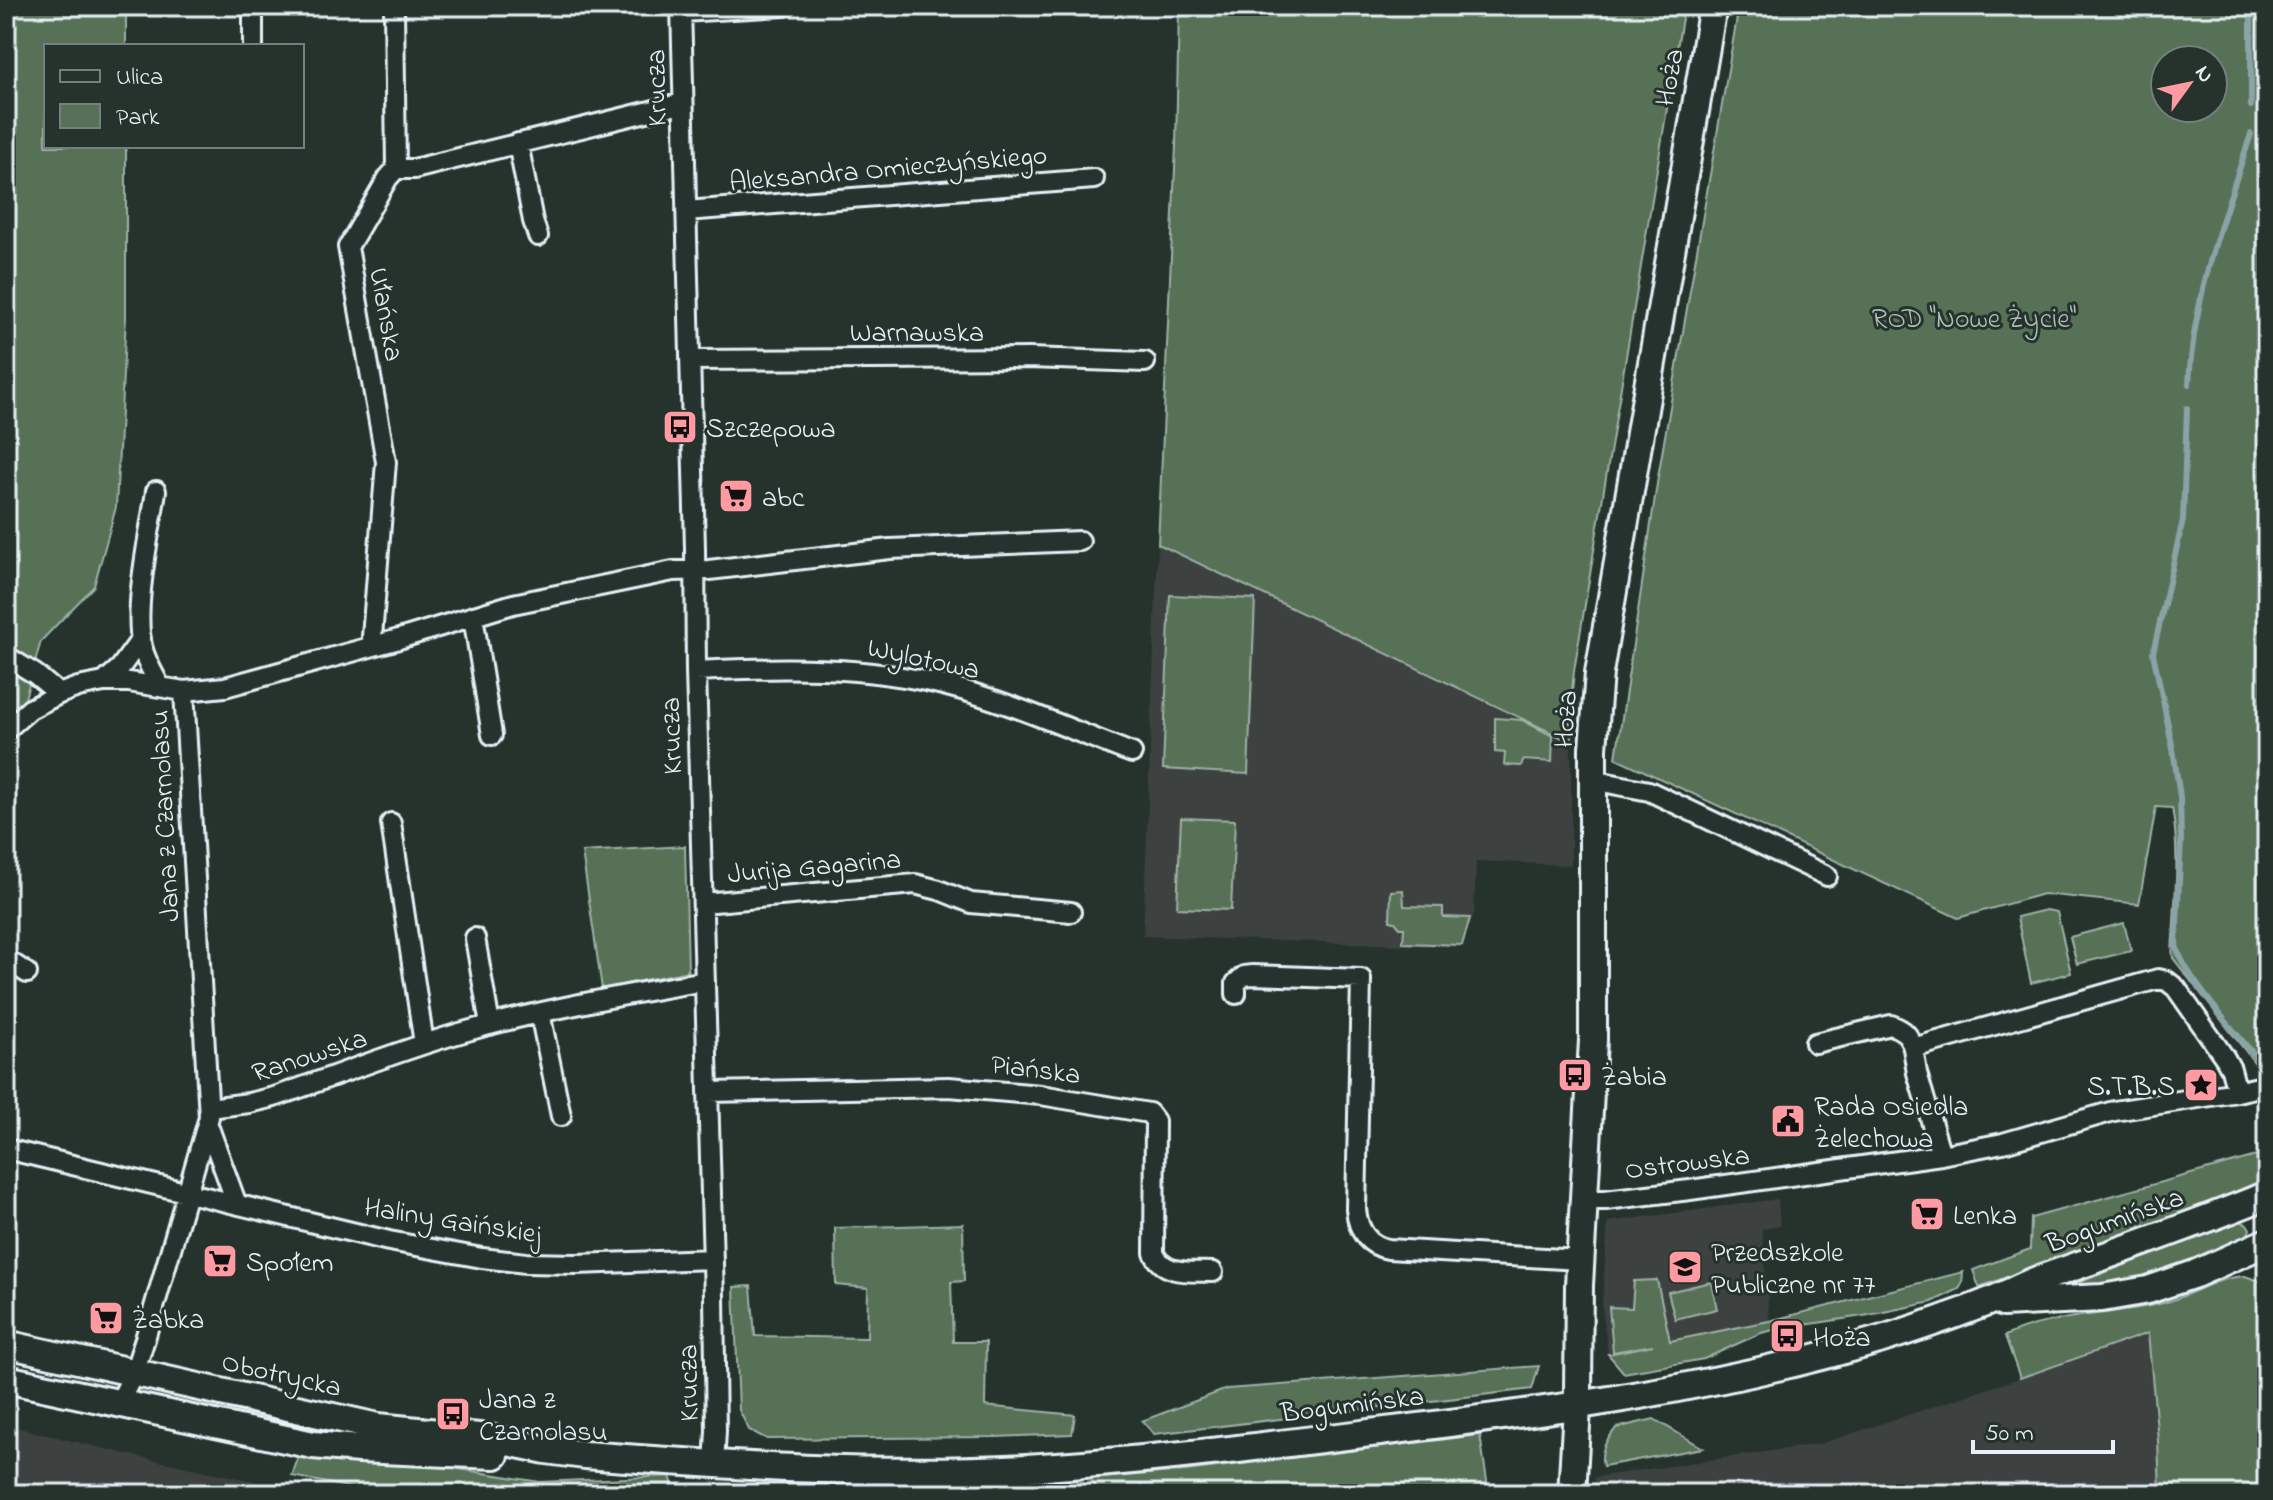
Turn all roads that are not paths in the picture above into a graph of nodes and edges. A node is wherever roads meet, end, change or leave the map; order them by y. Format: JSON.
{"nodes":[{"id":1,"x":253,"y":6,"type":"edge"},
{"id":2,"x":394,"y":6,"type":"edge"},
{"id":3,"x":784,"y":6,"type":"edge"},
{"id":4,"x":1713,"y":6,"type":"edge"},
{"id":5,"x":681,"y":9,"type":"edge"},
{"id":6,"x":253,"y":44,"type":"edge"},
{"id":7,"x":683,"y":103,"type":"junction"},
{"id":8,"x":518,"y":143,"type":"junction"},
{"id":9,"x":396,"y":169,"type":"junction"},
{"id":10,"x":1094,"y":179,"type":"dead end"},
{"id":11,"x":686,"y":211,"type":"junction"},
{"id":12,"x":538,"y":236,"type":"dead end"},
{"id":13,"x":690,"y":360,"type":"junction"},
{"id":14,"x":1145,"y":362,"type":"dead end"},
{"id":15,"x":156,"y":491,"type":"dead end"},
{"id":16,"x":1080,"y":541,"type":"dead end"},
{"id":17,"x":695,"y":570,"type":"junction"},
{"id":18,"x":473,"y":616,"type":"junction"},
{"id":19,"x":141,"y":639,"type":"junction"},
{"id":20,"x":374,"y":645,"type":"junction"},
{"id":21,"x":6,"y":656,"type":"edge"},
{"id":22,"x":696,"y":671,"type":"junction"},
{"id":23,"x":104,"y":682,"type":"junction"},
{"id":24,"x":160,"y":686,"type":"junction"},
{"id":25,"x":184,"y":691,"type":"junction"},
{"id":26,"x":59,"y":694,"type":"junction"},
{"id":27,"x":6,"y":730,"type":"edge"},
{"id":28,"x":492,"y":735,"type":"dead end"},
{"id":29,"x":1132,"y":753,"type":"dead end"},
{"id":30,"x":1592,"y":780,"type":"junction"},
{"id":31,"x":391,"y":823,"type":"dead end"},
{"id":32,"x":1827,"y":876,"type":"dead end"},
{"id":33,"x":703,"y":903,"type":"junction"},
{"id":34,"x":1071,"y":912,"type":"dead end"},
{"id":35,"x":475,"y":938,"type":"dead end"},
{"id":36,"x":6,"y":959,"type":"edge"},
{"id":37,"x":27,"y":973,"type":"dead end"},
{"id":38,"x":705,"y":981,"type":"junction"},
{"id":39,"x":1236,"y":994,"type":"dead end"},
{"id":40,"x":540,"y":1013,"type":"junction"},
{"id":41,"x":490,"y":1025,"type":"junction"},
{"id":42,"x":1815,"y":1043,"type":"dead end"},
{"id":43,"x":424,"y":1044,"type":"junction"},
{"id":44,"x":1913,"y":1048,"type":"junction"},
{"id":45,"x":2267,"y":1085,"type":"edge"},
{"id":46,"x":708,"y":1092,"type":"junction"},
{"id":47,"x":2237,"y":1092,"type":"junction"},
{"id":48,"x":561,"y":1116,"type":"dead end"},
{"id":49,"x":208,"y":1117,"type":"junction"},
{"id":50,"x":6,"y":1149,"type":"edge"},
{"id":51,"x":1941,"y":1155,"type":"junction"},
{"id":52,"x":188,"y":1191,"type":"junction"},
{"id":53,"x":2267,"y":1195,"type":"edge"},
{"id":54,"x":1584,"y":1200,"type":"junction"},
{"id":55,"x":236,"y":1202,"type":"junction"},
{"id":56,"x":2267,"y":1242,"type":"edge"},
{"id":57,"x":712,"y":1259,"type":"junction"},
{"id":58,"x":1580,"y":1260,"type":"junction"},
{"id":59,"x":1213,"y":1272,"type":"dead end"},
{"id":60,"x":1984,"y":1304,"type":"junction"},
{"id":61,"x":6,"y":1344,"type":"edge"},
{"id":62,"x":134,"y":1373,"type":"junction"},
{"id":63,"x":6,"y":1379,"type":"edge"},
{"id":64,"x":119,"y":1403,"type":"junction"},
{"id":65,"x":1577,"y":1407,"type":"junction"},
{"id":66,"x":546,"y":1450,"type":"junction"},
{"id":67,"x":714,"y":1464,"type":"junction"},
{"id":68,"x":1572,"y":1494,"type":"edge"}],
"edges":[{"from":1,"to":6,"type":"street"},
{"from":2,"to":9,"type":"street"},
{"from":3,"to":5,"type":"street"},
{"from":4,"to":30,"type":"street","name":"Hoża"},
{"from":5,"to":7,"type":"street","name":"Krucza"},
{"from":7,"to":8,"type":"street"},
{"from":7,"to":11,"type":"street","name":"Krucza"},
{"from":8,"to":9,"type":"street"},
{"from":8,"to":12,"type":"street"},
{"from":9,"to":20,"type":"street","name":"Ułańska"},
{"from":10,"to":11,"type":"street","name":"Aleksandra Omieczyńskiego"},
{"from":11,"to":13,"type":"street","name":"Krucza"},
{"from":13,"to":14,"type":"street","name":"Warnawska"},
{"from":13,"to":17,"type":"street","name":"Krucza"},
{"from":15,"to":19,"type":"street"},
{"from":16,"to":17,"type":"street"},
{"from":17,"to":18,"type":"street"},
{"from":17,"to":22,"type":"street","name":"Krucza"},
{"from":18,"to":20,"type":"street"},
{"from":18,"to":28,"type":"street"},
{"from":19,"to":23,"type":"street"},
{"from":19,"to":24,"type":"street"},
{"from":20,"to":25,"type":"street"},
{"from":21,"to":26,"type":"street"},
{"from":22,"to":29,"type":"street","name":"Wylotowa"},
{"from":22,"to":33,"type":"street","name":"Krucza"},
{"from":23,"to":24,"type":"street"},
{"from":23,"to":26,"type":"street"},
{"from":24,"to":25,"type":"street"},
{"from":25,"to":49,"type":"street","name":"Jana z Czarnolasu"},
{"from":26,"to":27,"type":"street"},
{"from":30,"to":32,"type":"street"},
{"from":30,"to":54,"type":"street","name":"Hoża"},
{"from":31,"to":43,"type":"street"},
{"from":33,"to":34,"type":"street","name":"Jurija Gagarina"},
{"from":33,"to":38,"type":"street","name":"Krucza"},
{"from":35,"to":41,"type":"street"},
{"from":36,"to":37,"type":"street"},
{"from":38,"to":40,"type":"street","name":"Ranowska"},
{"from":38,"to":46,"type":"street","name":"Krucza"},
{"from":39,"to":58,"type":"street"},
{"from":40,"to":41,"type":"street","name":"Ranowska"},
{"from":40,"to":48,"type":"street"},
{"from":41,"to":43,"type":"street","name":"Ranowska"},
{"from":42,"to":44,"type":"street"},
{"from":43,"to":49,"type":"street","name":"Ranowska"},
{"from":44,"to":47,"type":"street"},
{"from":44,"to":51,"type":"street"},
{"from":45,"to":47,"type":"street","name":"Ostrowska"},
{"from":46,"to":57,"type":"street","name":"Krucza"},
{"from":46,"to":59,"type":"street","name":"Piańska"},
{"from":47,"to":51,"type":"street","name":"Ostrowska"},
{"from":49,"to":52,"type":"street","name":"Jana z Czarnolasu"},
{"from":49,"to":55,"type":"street"},
{"from":50,"to":52,"type":"street","name":"Haliny Gaińskiej"},
{"from":51,"to":54,"type":"street","name":"Ostrowska"},
{"from":52,"to":55,"type":"street","name":"Haliny Gaińskiej"},
{"from":52,"to":62,"type":"street","name":"Jana z Czarnolasu"},
{"from":53,"to":60,"type":"street","name":"Bogumińska"},
{"from":54,"to":58,"type":"street","name":"Hoża"},
{"from":55,"to":57,"type":"street","name":"Haliny Gaińskiej"},
{"from":56,"to":60,"type":"street","name":"Bogumińska"},
{"from":57,"to":67,"type":"street","name":"Krucza"},
{"from":58,"to":65,"type":"street","name":"Hoża"},
{"from":60,"to":65,"type":"street","name":"Bogumińska"},
{"from":61,"to":62,"type":"street","name":"Obotrycka"},
{"from":62,"to":64,"type":"street","name":"Jana z Czarnolasu"},
{"from":62,"to":66,"type":"street","name":"Obotrycka"},
{"from":63,"to":64,"type":"street","name":"Obotrycka"},
{"from":64,"to":66,"type":"street","name":"Obotrycka"},
{"from":65,"to":67,"type":"street","name":"Bogumińska"},
{"from":65,"to":68,"type":"street","name":"Hoża"},
{"from":66,"to":67,"type":"street","name":"Obotrycka"}]}
